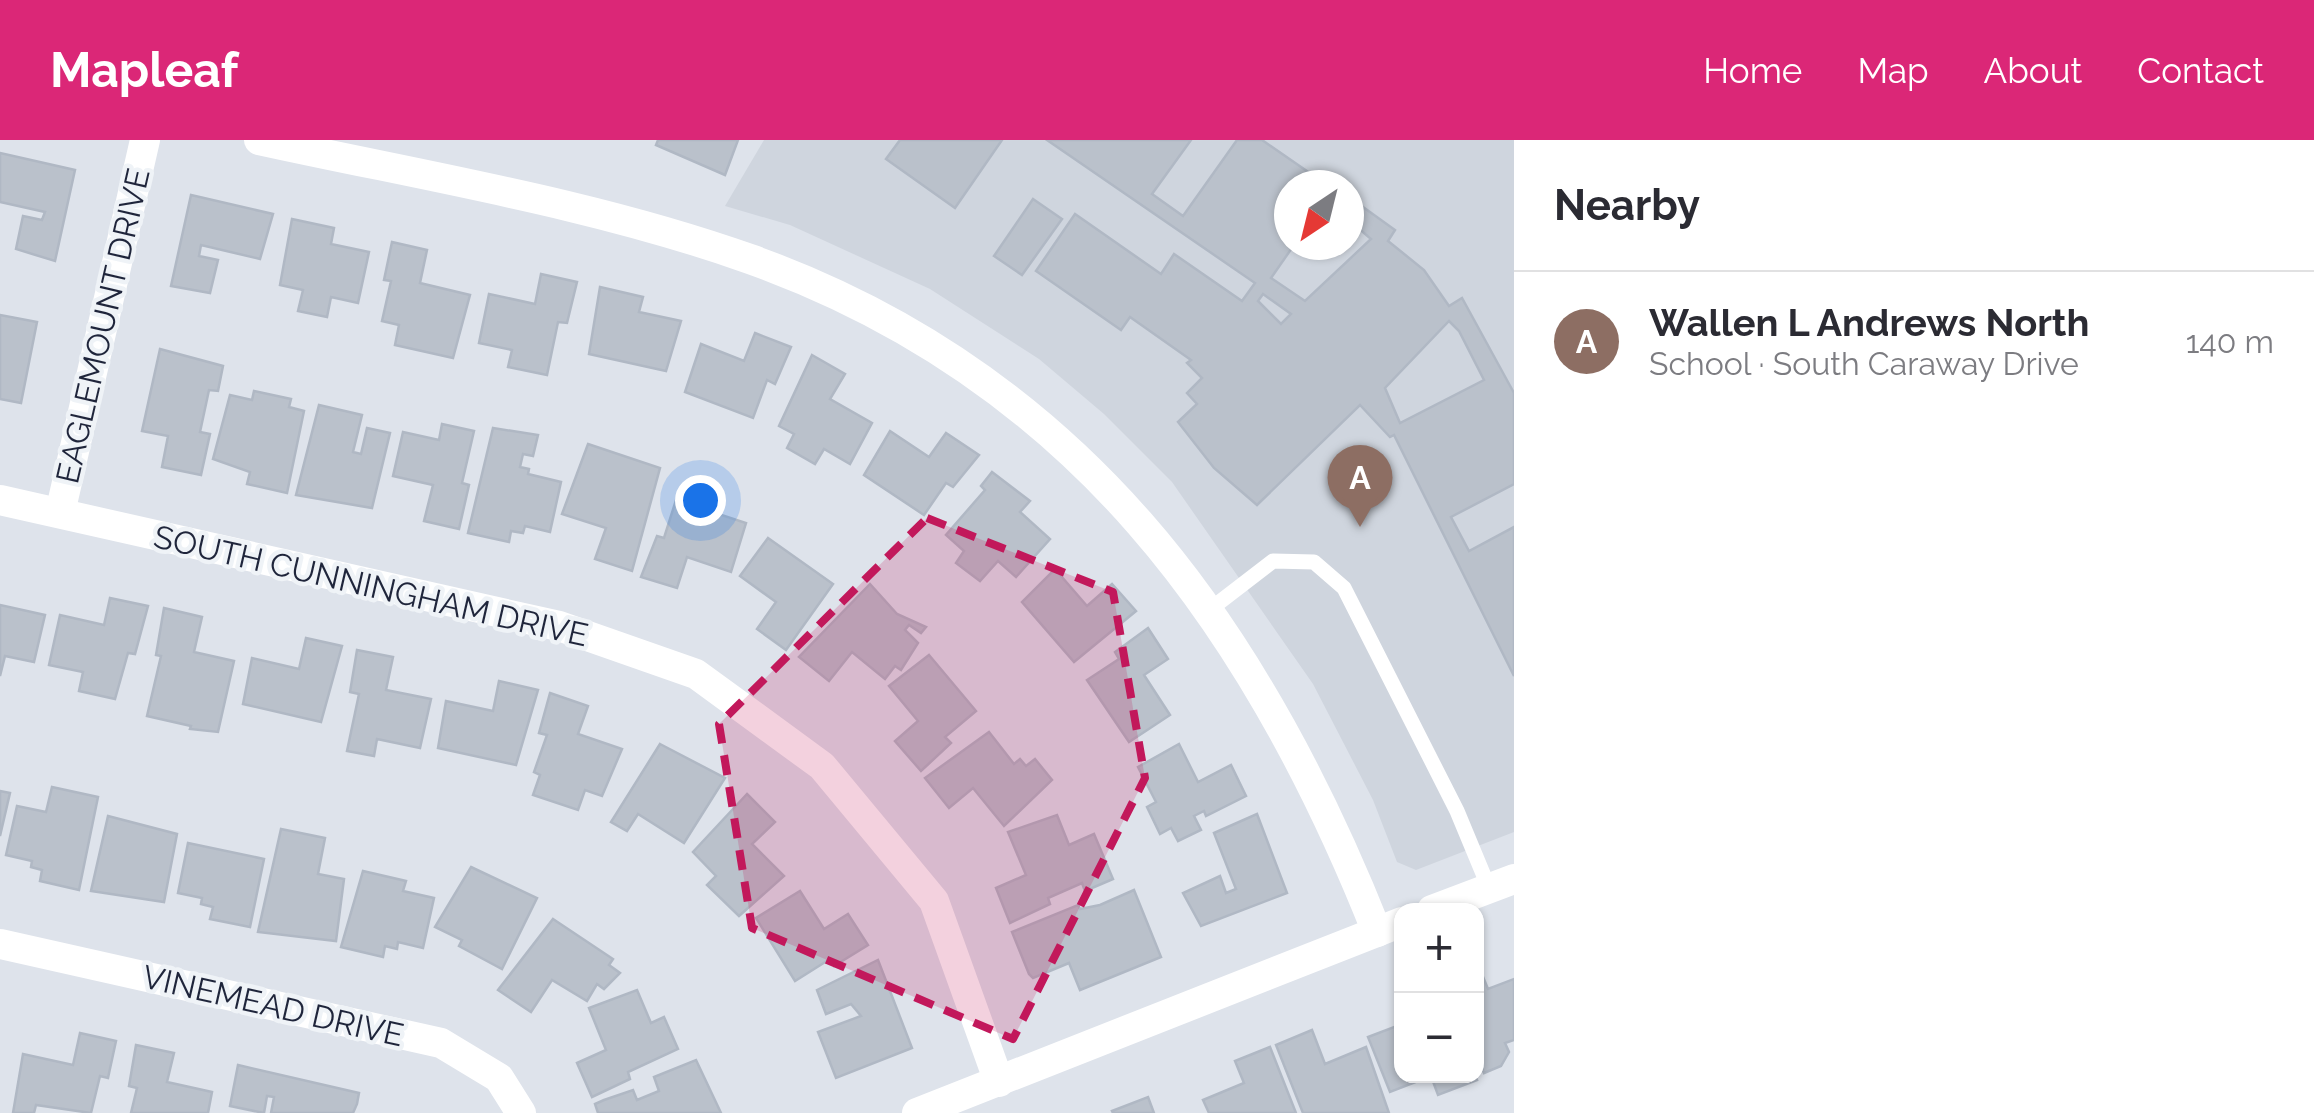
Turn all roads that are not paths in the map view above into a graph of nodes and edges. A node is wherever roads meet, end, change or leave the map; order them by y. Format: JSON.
{"nodes":[{"id":1,"x":145,"y":140,"type":"edge"},
{"id":2,"x":259,"y":140,"type":"edge"},
{"id":3,"x":0,"y":500,"type":"edge"},
{"id":4,"x":60,"y":513,"type":"junction"},
{"id":5,"x":1208,"y":611,"type":"junction"},
{"id":6,"x":1502,"y":884,"type":"edge"},
{"id":7,"x":1451,"y":903,"type":"edge"},
{"id":8,"x":1389,"y":927,"type":"edge"},
{"id":9,"x":0,"y":944,"type":"edge"},
{"id":10,"x":999,"y":1082,"type":"junction"},
{"id":11,"x":520,"y":1113,"type":"edge"},
{"id":12,"x":917,"y":1113,"type":"edge"}],
"edges":[{"from":1,"to":4,"type":"street","name":"EAGLEMOUNT DRIVE"},
{"from":2,"to":5,"type":"street"},
{"from":3,"to":4,"type":"street","name":"SOUTH CUNNINGHAM DRIVE"},
{"from":4,"to":10,"type":"street","name":"SOUTH CUNNINGHAM DRIVE"},
{"from":5,"to":6,"type":"lane"},
{"from":5,"to":8,"type":"street"},
{"from":6,"to":7,"type":"street"},
{"from":8,"to":10,"type":"street"},
{"from":9,"to":11,"type":"street","name":"VINEMEAD DRIVE"},
{"from":10,"to":12,"type":"street"}]}
